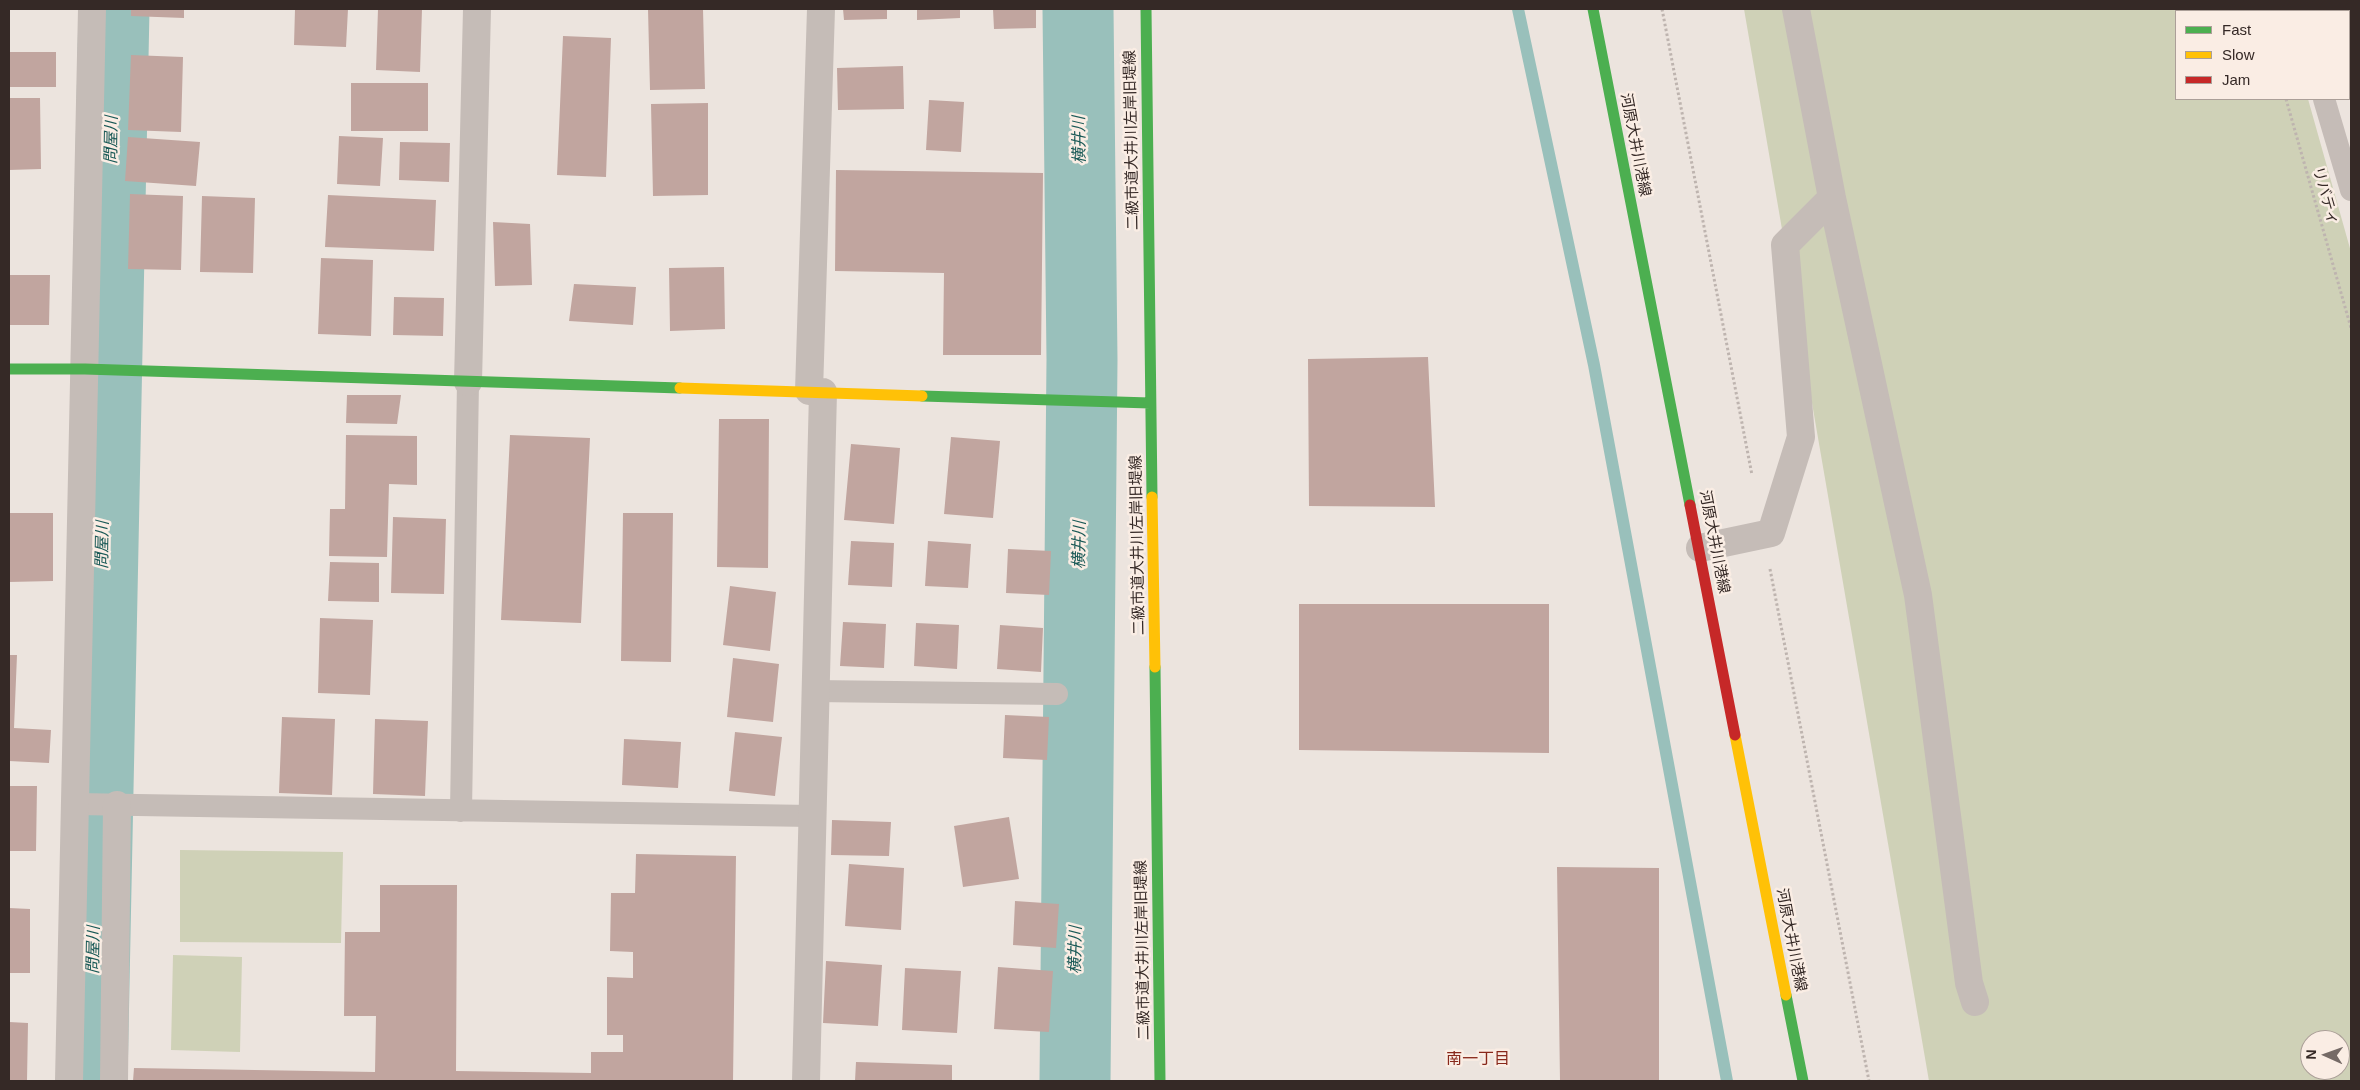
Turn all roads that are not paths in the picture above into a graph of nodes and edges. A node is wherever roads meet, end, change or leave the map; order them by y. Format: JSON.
{"nodes":[{"id":1,"x":92,"y":9,"type":"edge"},
{"id":2,"x":477,"y":9,"type":"edge"},
{"id":3,"x":821,"y":9,"type":"edge"},
{"id":4,"x":1146,"y":9,"type":"edge"},
{"id":5,"x":1594,"y":9,"type":"edge"},
{"id":6,"x":1796,"y":9,"type":"edge"},
{"id":7,"x":2324,"y":100,"type":"edge"},
{"id":8,"x":2351,"y":190,"type":"edge"},
{"id":9,"x":1832,"y":198,"type":"junction"},
{"id":10,"x":9,"y":369,"type":"edge"},
{"id":11,"x":85,"y":369,"type":"junction"},
{"id":12,"x":468,"y":382,"type":"junction"},
{"id":13,"x":816,"y":392,"type":"junction"},
{"id":14,"x":1150,"y":403,"type":"junction"},
{"id":15,"x":1700,"y":548,"type":"junction"},
{"id":16,"x":814,"y":691,"type":"junction"},
{"id":17,"x":1057,"y":694,"type":"dead end"},
{"id":18,"x":76,"y":804,"type":"junction"},
{"id":19,"x":117,"y":804,"type":"junction"},
{"id":20,"x":461,"y":810,"type":"junction"},
{"id":21,"x":811,"y":816,"type":"junction"},
{"id":22,"x":1975,"y":1002,"type":"dead end"},
{"id":23,"x":69,"y":1081,"type":"edge"},
{"id":24,"x":114,"y":1081,"type":"edge"},
{"id":25,"x":806,"y":1081,"type":"edge"},
{"id":26,"x":1160,"y":1081,"type":"edge"},
{"id":27,"x":1803,"y":1081,"type":"edge"}],
"edges":[{"from":1,"to":11,"type":"street"},
{"from":2,"to":12,"type":"street"},
{"from":3,"to":13,"type":"street"},
{"from":4,"to":14,"type":"street","name":"二級市道大井川左岸旧堤線"},
{"from":5,"to":15,"type":"street","name":"河原大井川港線"},
{"from":6,"to":9,"type":"street"},
{"from":7,"to":8,"type":"lane"},
{"from":9,"to":15,"type":"street"},
{"from":9,"to":22,"type":"street"},
{"from":10,"to":11,"type":"street"},
{"from":11,"to":12,"type":"street"},
{"from":11,"to":18,"type":"street"},
{"from":12,"to":13,"type":"street"},
{"from":12,"to":20,"type":"lane"},
{"from":13,"to":14,"type":"street"},
{"from":13,"to":16,"type":"street"},
{"from":14,"to":26,"type":"street","name":"二級市道大井川左岸旧堤線"},
{"from":15,"to":27,"type":"street","name":"河原大井川港線"},
{"from":16,"to":17,"type":"lane"},
{"from":16,"to":21,"type":"street"},
{"from":18,"to":19,"type":"lane"},
{"from":18,"to":23,"type":"street"},
{"from":19,"to":20,"type":"lane"},
{"from":19,"to":24,"type":"street"},
{"from":20,"to":21,"type":"lane"},
{"from":21,"to":25,"type":"street"}]}
